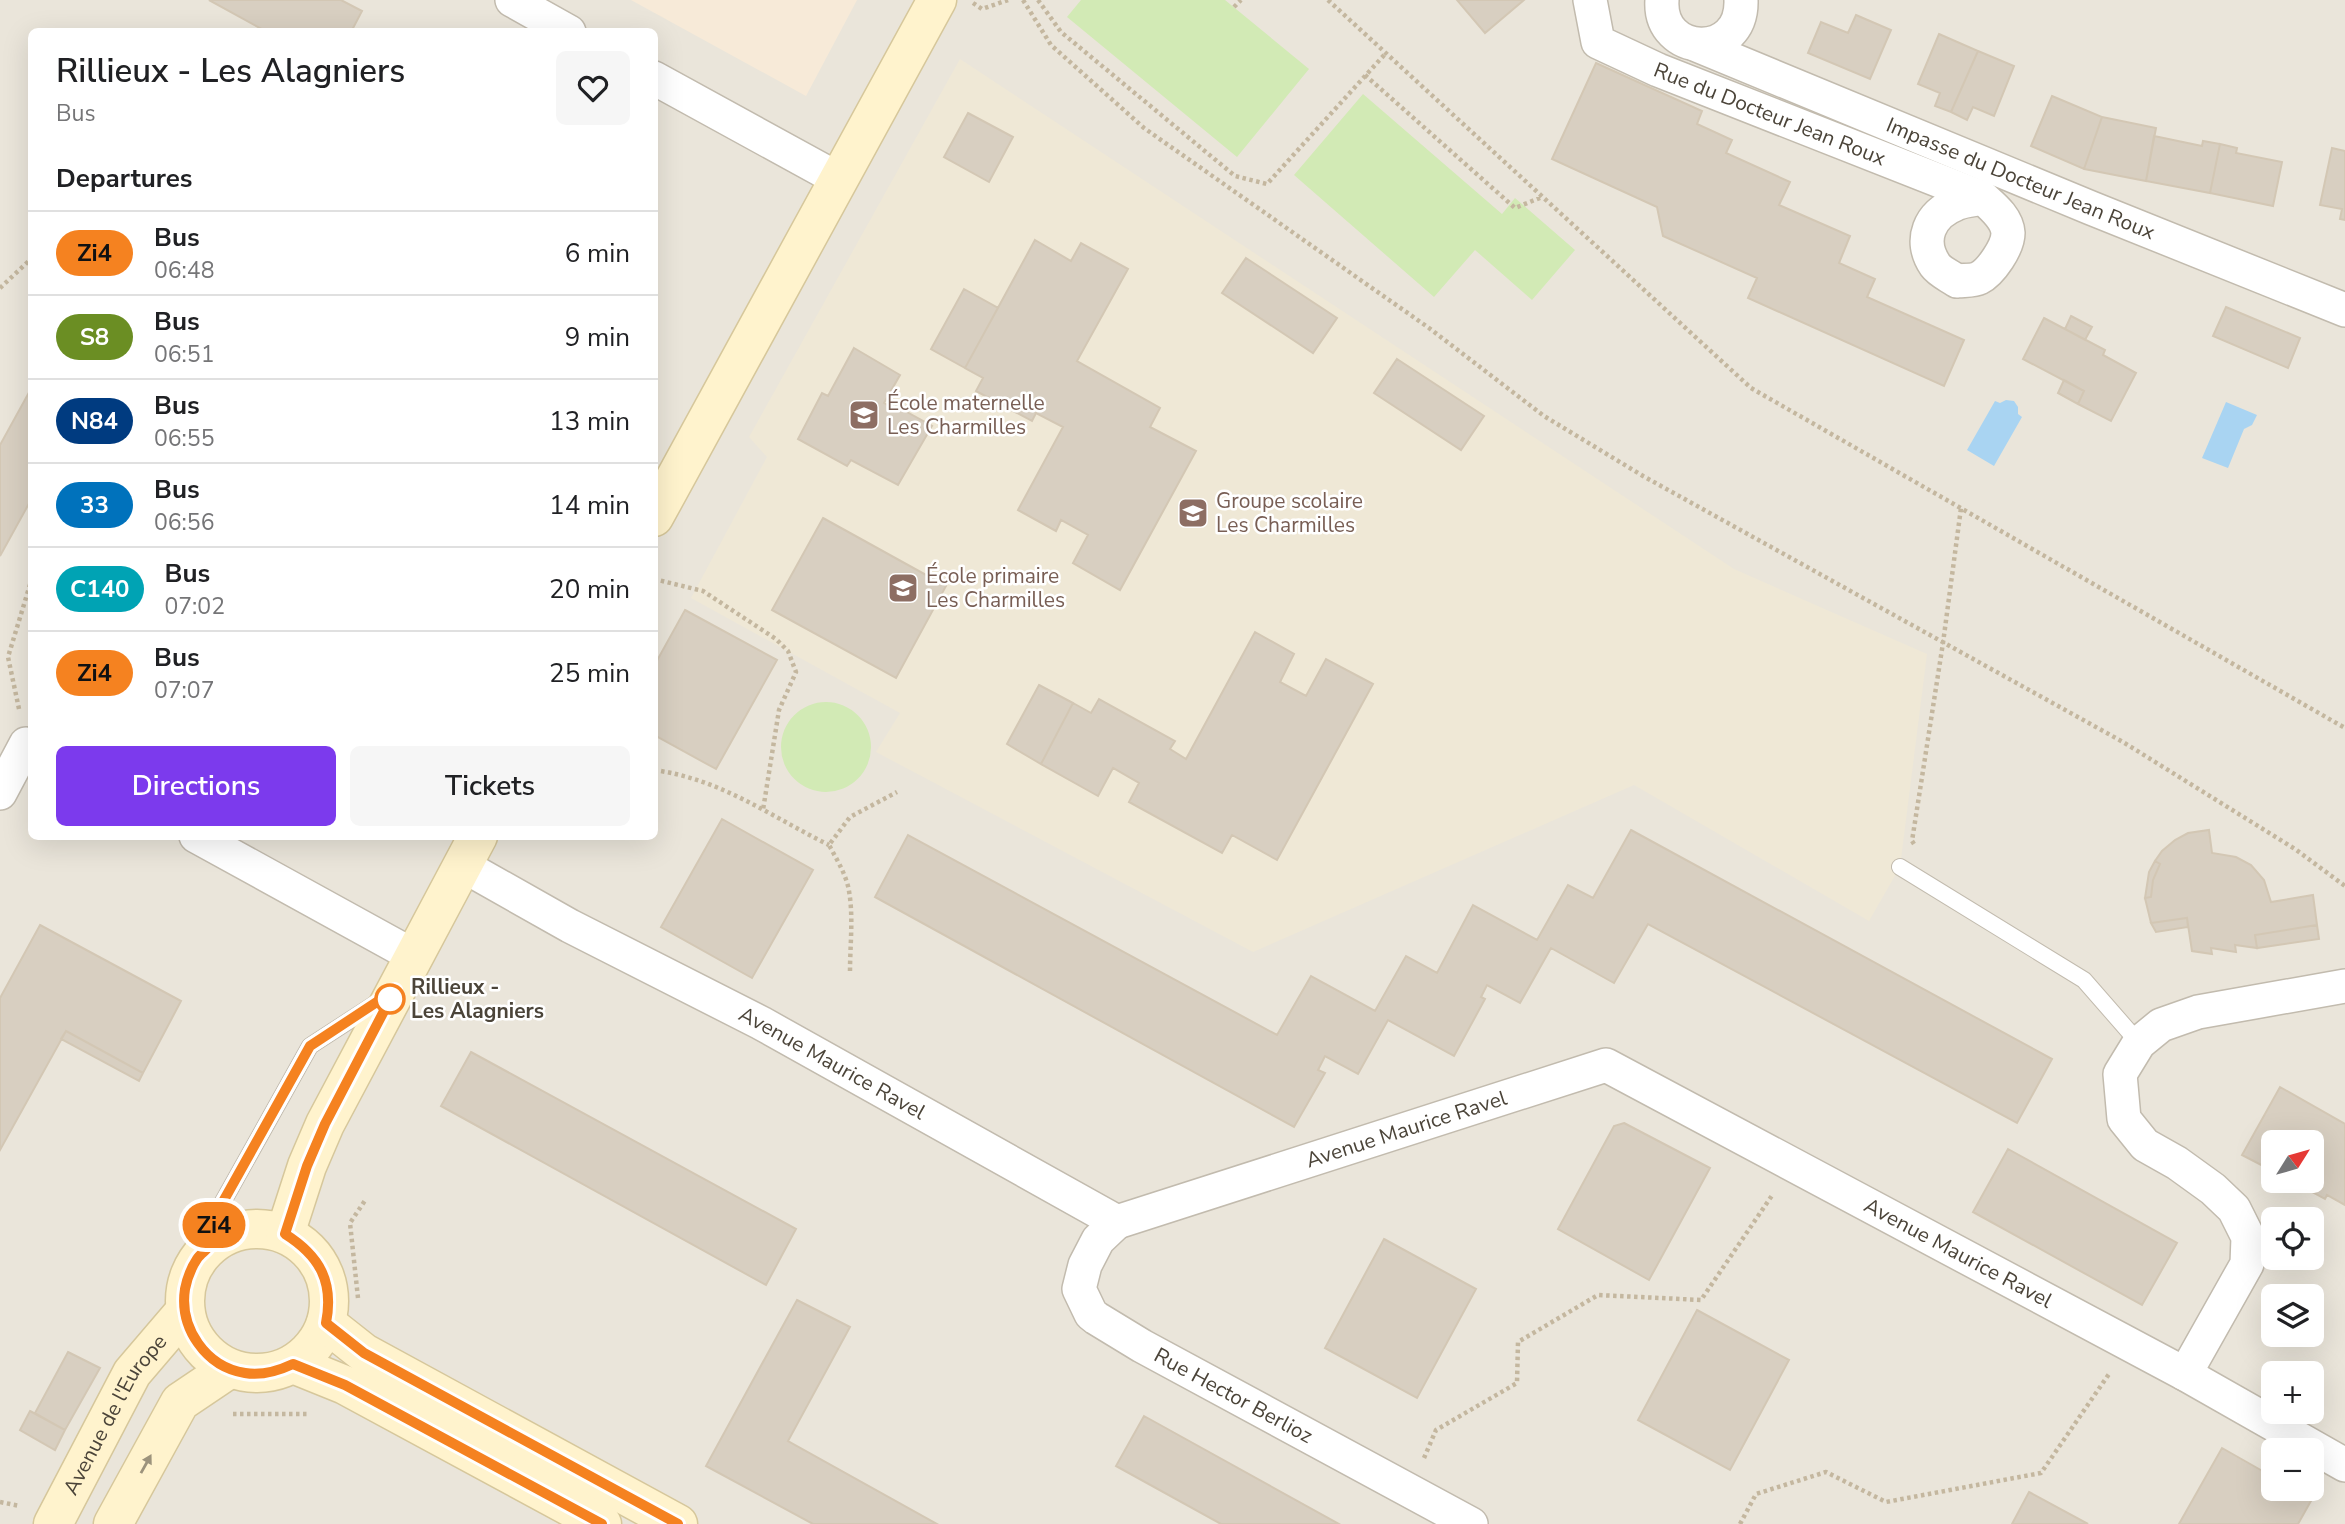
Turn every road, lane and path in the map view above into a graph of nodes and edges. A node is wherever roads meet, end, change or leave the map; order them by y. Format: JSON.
{"nodes":[{"id":1,"x":512,"y":0,"type":"edge"},
{"id":2,"x":937,"y":0,"type":"edge"},
{"id":3,"x":968,"y":0,"type":"edge"},
{"id":4,"x":1008,"y":0,"type":"edge"},
{"id":5,"x":1023,"y":0,"type":"edge"},
{"id":6,"x":1038,"y":0,"type":"edge"},
{"id":7,"x":1241,"y":0,"type":"edge"},
{"id":8,"x":1328,"y":0,"type":"edge"},
{"id":9,"x":1590,"y":0,"type":"edge"},
{"id":10,"x":1662,"y":0,"type":"edge"},
{"id":11,"x":1741,"y":0,"type":"edge"},
{"id":12,"x":1234,"y":8,"type":"dead end"},
{"id":13,"x":562,"y":28,"type":"edge"},
{"id":14,"x":1697,"y":45,"type":"junction"},
{"id":15,"x":1386,"y":53,"type":"junction"},
{"id":16,"x":1365,"y":75,"type":"junction"},
{"id":17,"x":658,"y":80,"type":"edge"},
{"id":18,"x":840,"y":180,"type":"junction"},
{"id":19,"x":1542,"y":197,"type":"junction"},
{"id":20,"x":1983,"y":198,"type":"dead end"},
{"id":21,"x":28,"y":262,"type":"edge"},
{"id":22,"x":0,"y":288,"type":"edge"},
{"id":23,"x":2345,"y":310,"type":"edge"},
{"id":24,"x":1961,"y":508,"type":"junction"},
{"id":25,"x":658,"y":510,"type":"edge"},
{"id":26,"x":658,"y":580,"type":"edge"},
{"id":27,"x":28,"y":591,"type":"edge"},
{"id":28,"x":1943,"y":643,"type":"junction"},
{"id":29,"x":2345,"y":728,"type":"edge"},
{"id":30,"x":28,"y":741,"type":"edge"},
{"id":31,"x":28,"y":747,"type":"edge"},
{"id":32,"x":658,"y":770,"type":"edge"},
{"id":33,"x":897,"y":792,"type":"dead end"},
{"id":34,"x":0,"y":793,"type":"edge"},
{"id":35,"x":763,"y":810,"type":"junction"},
{"id":36,"x":203,"y":840,"type":"edge"},
{"id":37,"x":829,"y":845,"type":"junction"},
{"id":38,"x":1922,"y":850,"type":"dead end"},
{"id":39,"x":470,"y":851,"type":"edge"},
{"id":40,"x":1900,"y":867,"type":"dead end"},
{"id":41,"x":2345,"y":886,"type":"edge"},
{"id":42,"x":414,"y":956,"type":"junction"},
{"id":43,"x":850,"y":971,"type":"dead end"},
{"id":44,"x":2345,"y":986,"type":"edge"},
{"id":45,"x":395,"y":990,"type":"junction"},
{"id":46,"x":2139,"y":1043,"type":"junction"},
{"id":47,"x":1794,"y":1165,"type":"junction"},
{"id":48,"x":366,"y":1199,"type":"dead end"},
{"id":49,"x":1117,"y":1222,"type":"junction"},
{"id":50,"x":285,"y":1234,"type":"junction"},
{"id":51,"x":211,"y":1245,"type":"junction"},
{"id":52,"x":185,"y":1311,"type":"junction"},
{"id":53,"x":326,"y":1323,"type":"junction"},
{"id":54,"x":2129,"y":1344,"type":"junction"},
{"id":55,"x":293,"y":1364,"type":"junction"},
{"id":56,"x":229,"y":1368,"type":"junction"},
{"id":57,"x":355,"y":1369,"type":"junction"},
{"id":58,"x":2185,"y":1374,"type":"junction"},
{"id":59,"x":180,"y":1402,"type":"junction"},
{"id":60,"x":2345,"y":1465,"type":"edge"},
{"id":61,"x":1410,"y":1491,"type":"junction"},
{"id":62,"x":53,"y":1524,"type":"edge"},
{"id":63,"x":113,"y":1524,"type":"edge"},
{"id":64,"x":602,"y":1524,"type":"edge"},
{"id":65,"x":678,"y":1524,"type":"edge"},
{"id":66,"x":1471,"y":1524,"type":"edge"},
{"id":67,"x":1740,"y":1524,"type":"edge"}],
"edges":[{"from":1,"to":13,"type":"street"},
{"from":2,"to":18,"type":"street"},
{"from":3,"to":4,"type":"path"},
{"from":5,"to":28,"type":"path"},
{"from":6,"to":16,"type":"path"},
{"from":7,"to":12,"type":"path"},
{"from":8,"to":15,"type":"path"},
{"from":9,"to":20,"type":"street","name":"Rue du Docteur Jean Roux"},
{"from":10,"to":14,"type":"street","name":"Impasse du Docteur Jean Roux"},
{"from":11,"to":14,"type":"street"},
{"from":14,"to":23,"type":"street","name":"Impasse du Docteur Jean Roux"},
{"from":15,"to":16,"type":"path"},
{"from":15,"to":19,"type":"path"},
{"from":16,"to":19,"type":"path"},
{"from":17,"to":18,"type":"street"},
{"from":18,"to":25,"type":"street"},
{"from":19,"to":24,"type":"path"},
{"from":21,"to":22,"type":"path"},
{"from":24,"to":28,"type":"path"},
{"from":24,"to":29,"type":"path"},
{"from":26,"to":35,"type":"path"},
{"from":27,"to":30,"type":"path"},
{"from":28,"to":38,"type":"path"},
{"from":28,"to":41,"type":"path"},
{"from":31,"to":34,"type":"street"},
{"from":32,"to":35,"type":"path"},
{"from":33,"to":37,"type":"path"},
{"from":35,"to":37,"type":"path"},
{"from":36,"to":42,"type":"street"},
{"from":37,"to":43,"type":"path"},
{"from":39,"to":42,"type":"street"},
{"from":39,"to":49,"type":"street","name":"Avenue Maurice Ravel"},
{"from":40,"to":46,"type":"lane"},
{"from":42,"to":45,"type":"street"},
{"from":44,"to":46,"type":"street"},
{"from":45,"to":50,"type":"street"},
{"from":45,"to":51,"type":"lane"},
{"from":46,"to":58,"type":"street"},
{"from":47,"to":49,"type":"street","name":"Avenue Maurice Ravel"},
{"from":47,"to":54,"type":"street","name":"Avenue Maurice Ravel"},
{"from":47,"to":61,"type":"path"},
{"from":48,"to":57,"type":"path"},
{"from":49,"to":61,"type":"street","name":"Rue Hector Berlioz"},
{"from":50,"to":51,"type":"street"},
{"from":50,"to":53,"type":"street"},
{"from":51,"to":52,"type":"street"},
{"from":52,"to":56,"type":"street"},
{"from":52,"to":62,"type":"street","name":"Avenue de l'Europe"},
{"from":53,"to":55,"type":"street"},
{"from":53,"to":57,"type":"street"},
{"from":54,"to":58,"type":"street","name":"Avenue Maurice Ravel"},
{"from":54,"to":67,"type":"path"},
{"from":55,"to":56,"type":"street"},
{"from":55,"to":57,"type":"street"},
{"from":56,"to":59,"type":"street"},
{"from":57,"to":59,"type":"path"},
{"from":57,"to":64,"type":"street"},
{"from":57,"to":65,"type":"street"},
{"from":58,"to":60,"type":"street","name":"Avenue Maurice Ravel"},
{"from":63,"to":59,"type":"street","one_way":true},
{"from":61,"to":66,"type":"street","name":"Rue Hector Berlioz"}]}
